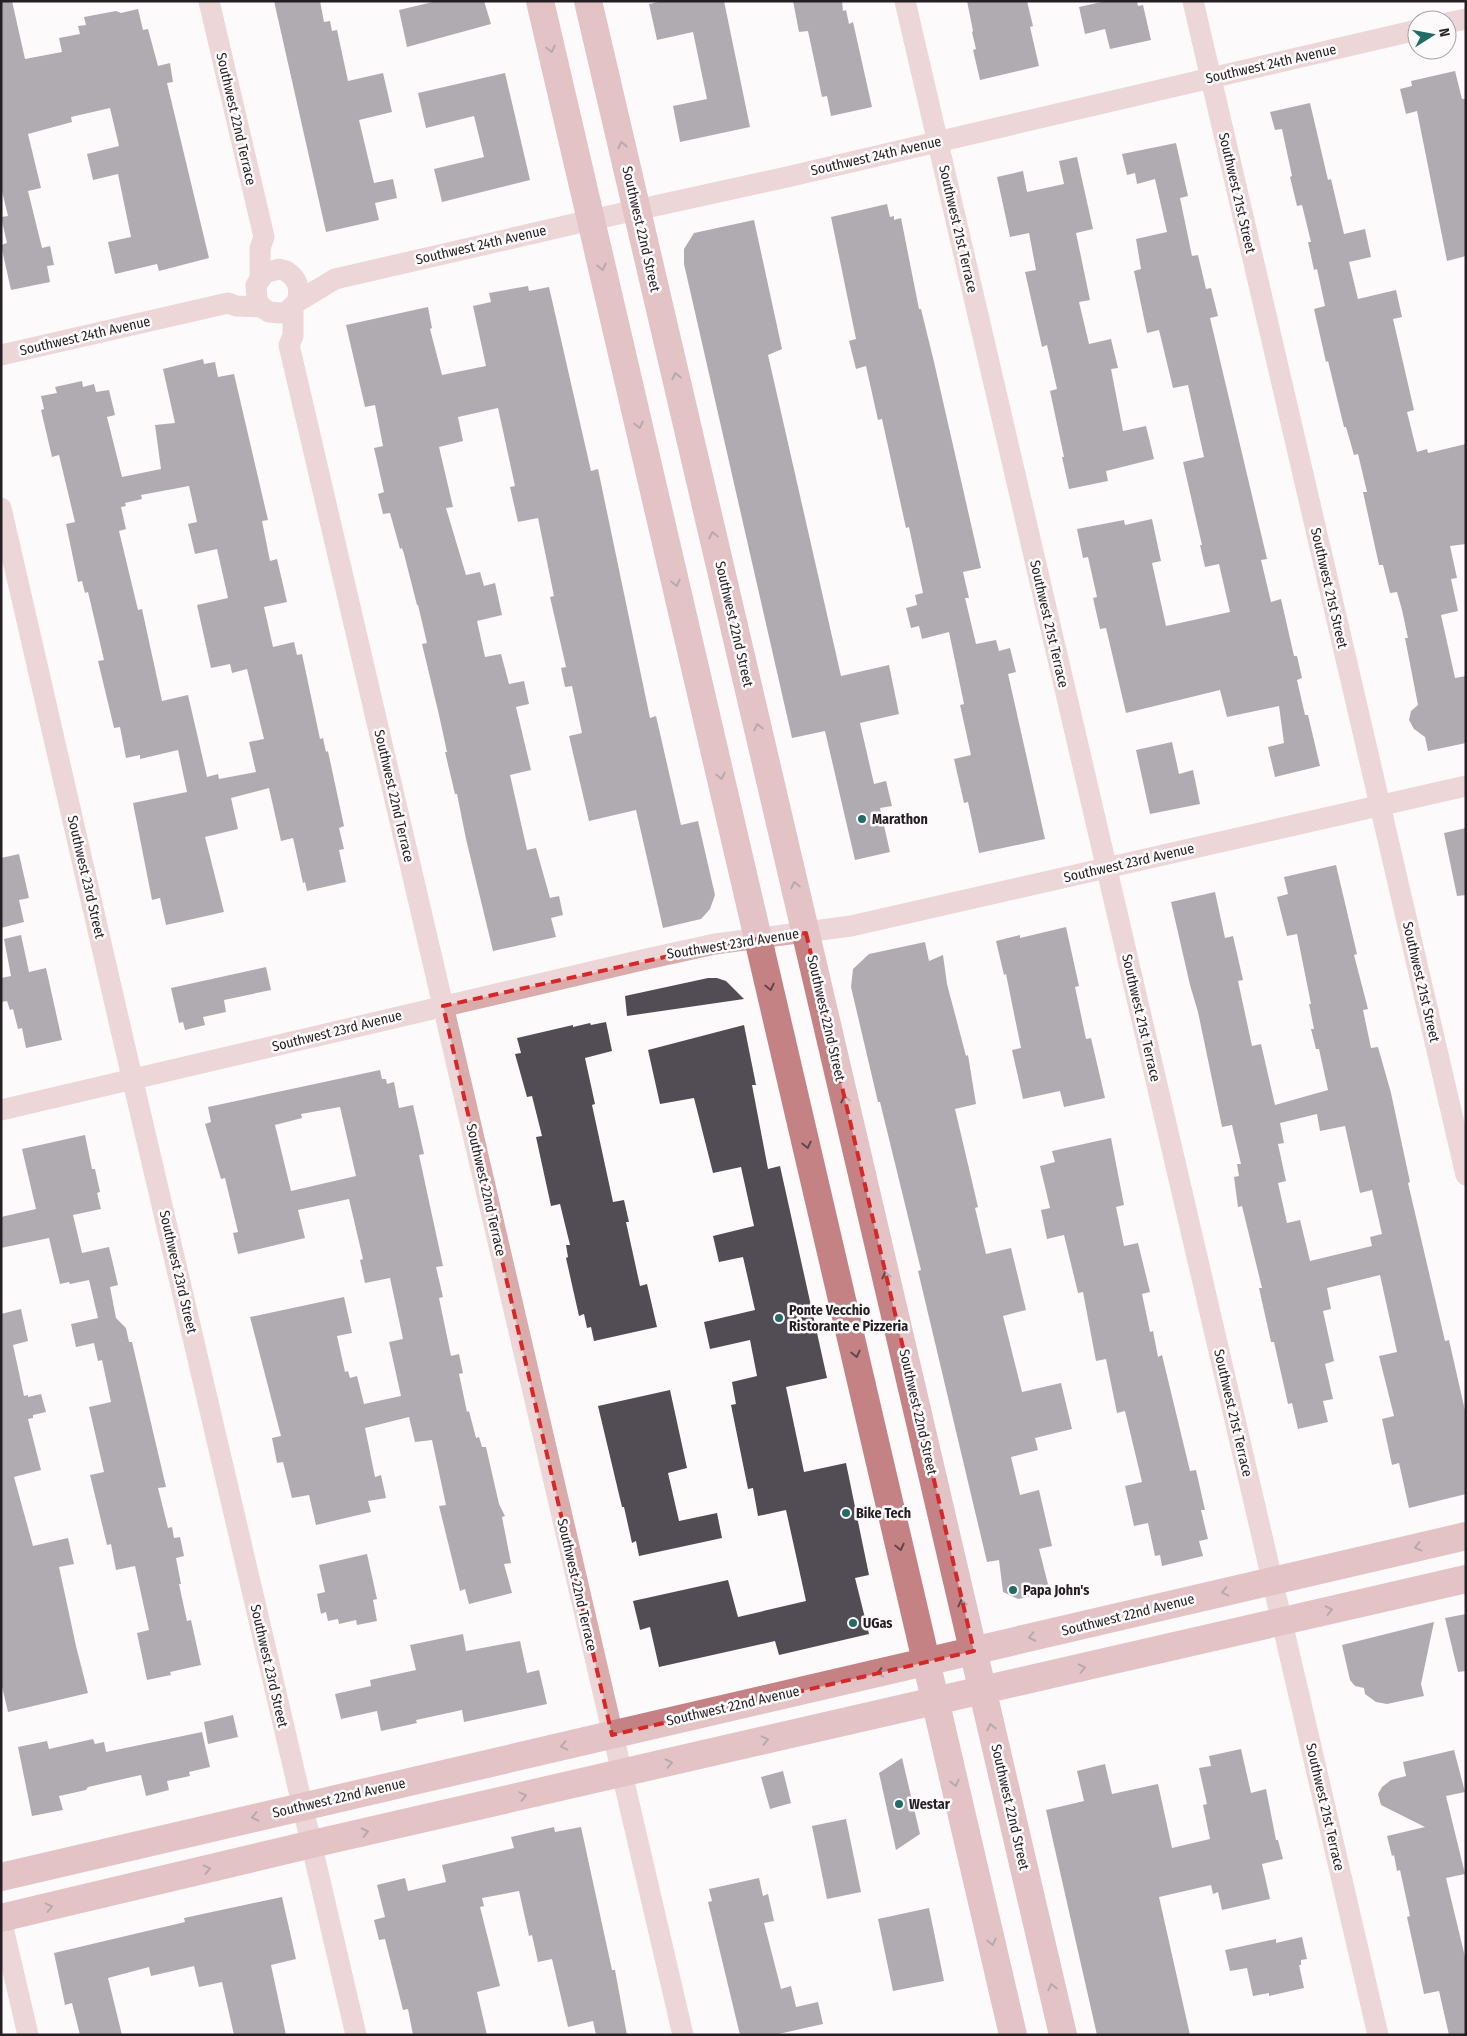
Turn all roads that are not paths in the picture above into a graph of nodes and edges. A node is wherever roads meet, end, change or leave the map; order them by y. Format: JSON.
{"nodes":[{"id":1,"x":209,"y":1,"type":"edge"},
{"id":2,"x":540,"y":1,"type":"edge"},
{"id":3,"x":588,"y":1,"type":"edge"},
{"id":4,"x":905,"y":1,"type":"edge"},
{"id":5,"x":1193,"y":1,"type":"edge"},
{"id":6,"x":1407,"y":32,"type":"edge"},
{"id":7,"x":1210,"y":78,"type":"junction"},
{"id":8,"x":938,"y":142,"type":"junction"},
{"id":9,"x":637,"y":210,"type":"junction"},
{"id":10,"x":591,"y":220,"type":"junction"},
{"id":11,"x":264,"y":237,"type":"junction"},
{"id":12,"x":289,"y":273,"type":"junction"},
{"id":13,"x":335,"y":279,"type":"junction"},
{"id":14,"x":258,"y":282,"type":"junction"},
{"id":15,"x":228,"y":302,"type":"junction"},
{"id":16,"x":295,"y":305,"type":"junction"},
{"id":17,"x":266,"y":309,"type":"junction"},
{"id":18,"x":289,"y":345,"type":"junction"},
{"id":19,"x":1,"y":355,"type":"edge"},
{"id":20,"x":1,"y":508,"type":"edge"},
{"id":21,"x":1466,"y":786,"type":"edge"},
{"id":22,"x":1379,"y":806,"type":"junction"},
{"id":23,"x":1106,"y":869,"type":"junction"},
{"id":24,"x":806,"y":932,"type":"junction"},
{"id":25,"x":759,"y":939,"type":"junction"},
{"id":26,"x":443,"y":1006,"type":"junction"},
{"id":27,"x":133,"y":1080,"type":"junction"},
{"id":28,"x":1,"y":1110,"type":"edge"},
{"id":29,"x":1466,"y":1174,"type":"edge"},
{"id":30,"x":1466,"y":1536,"type":"edge"},
{"id":31,"x":1466,"y":1579,"type":"edge"},
{"id":32,"x":1272,"y":1580,"type":"junction"},
{"id":33,"x":1282,"y":1621,"type":"junction"},
{"id":34,"x":974,"y":1651,"type":"junction"},
{"id":35,"x":927,"y":1662,"type":"junction"},
{"id":36,"x":983,"y":1691,"type":"junction"},
{"id":37,"x":937,"y":1702,"type":"junction"},
{"id":38,"x":612,"y":1734,"type":"junction"},
{"id":39,"x":621,"y":1773,"type":"junction"},
{"id":40,"x":302,"y":1806,"type":"junction"},
{"id":41,"x":312,"y":1844,"type":"junction"},
{"id":42,"x":1,"y":1877,"type":"edge"},
{"id":43,"x":1,"y":1918,"type":"edge"},
{"id":44,"x":28,"y":2035,"type":"edge"},
{"id":45,"x":356,"y":2035,"type":"edge"},
{"id":46,"x":683,"y":2035,"type":"edge"},
{"id":47,"x":1014,"y":2035,"type":"edge"},
{"id":48,"x":1063,"y":2035,"type":"edge"},
{"id":49,"x":1378,"y":2035,"type":"edge"}],
"edges":[{"from":1,"to":11,"type":"street","name":"Southwest 22nd Terrace"},
{"from":2,"to":10,"type":"main road","one_way":true},
{"from":9,"to":3,"type":"main road","name":"Southwest 22nd Street","one_way":true},
{"from":4,"to":8,"type":"street","name":"Southwest 21st Terrace"},
{"from":5,"to":7,"type":"street","name":"Southwest 21st Street"},
{"from":6,"to":7,"type":"street","name":"Southwest 24th Avenue"},
{"from":7,"to":8,"type":"street","name":"Southwest 24th Avenue"},
{"from":7,"to":22,"type":"street","name":"Southwest 21st Street"},
{"from":8,"to":9,"type":"street","name":"Southwest 24th Avenue"},
{"from":8,"to":23,"type":"street","name":"Southwest 21st Terrace"},
{"from":9,"to":10,"type":"street","name":"Southwest 24th Avenue"},
{"from":24,"to":9,"type":"main road","name":"Southwest 22nd Street","one_way":true},
{"from":10,"to":13,"type":"street","name":"Southwest 24th Avenue"},
{"from":10,"to":25,"type":"main road","one_way":true},
{"from":11,"to":12,"type":"street","name":"Southwest 22nd Terrace"},
{"from":11,"to":14,"type":"street","name":"Southwest 22nd Terrace"},
{"from":12,"to":13,"type":"street","name":"Southwest 24th Avenue"},
{"from":12,"to":14,"type":"street"},
{"from":12,"to":16,"type":"street","name":"Southwest 22nd Terrace"},
{"from":13,"to":16,"type":"street","name":"Southwest 24th Avenue"},
{"from":14,"to":15,"type":"street","name":"Southwest 24th Avenue"},
{"from":14,"to":17,"type":"street","name":"Southwest 22nd Terrace"},
{"from":15,"to":17,"type":"street","name":"Southwest 24th Avenue"},
{"from":15,"to":19,"type":"street","name":"Southwest 24th Avenue"},
{"from":16,"to":17,"type":"street"},
{"from":16,"to":18,"type":"street","name":"Southwest 22nd Terrace"},
{"from":17,"to":18,"type":"street","name":"Southwest 22nd Terrace"},
{"from":18,"to":26,"type":"street","name":"Southwest 22nd Terrace"},
{"from":20,"to":27,"type":"street","name":"Southwest 23rd Street"},
{"from":21,"to":22,"type":"street","name":"Southwest 23rd Avenue"},
{"from":22,"to":23,"type":"street","name":"Southwest 23rd Avenue"},
{"from":22,"to":29,"type":"street","name":"Southwest 21st Street"},
{"from":23,"to":24,"type":"street","name":"Southwest 23rd Avenue"},
{"from":23,"to":32,"type":"street","name":"Southwest 21st Terrace"},
{"from":24,"to":25,"type":"street","name":"Southwest 23rd Avenue"},
{"from":34,"to":24,"type":"main road","name":"Southwest 22nd Street","one_way":true},
{"from":25,"to":26,"type":"street","name":"Southwest 23rd Avenue"},
{"from":25,"to":35,"type":"main road","one_way":true},
{"from":26,"to":27,"type":"street","name":"Southwest 23rd Avenue"},
{"from":26,"to":38,"type":"street","name":"Southwest 22nd Terrace"},
{"from":27,"to":28,"type":"street","name":"Southwest 23rd Avenue"},
{"from":27,"to":40,"type":"street","name":"Southwest 23rd Street"},
{"from":30,"to":32,"type":"main road","name":"Southwest 22nd Avenue","one_way":true},
{"from":33,"to":31,"type":"main road","one_way":true},
{"from":32,"to":33,"type":"street","name":"Southwest 21st Terrace"},
{"from":32,"to":34,"type":"main road","name":"Southwest 22nd Avenue","one_way":true},
{"from":36,"to":33,"type":"main road","one_way":true},
{"from":33,"to":49,"type":"street","name":"Southwest 21st Terrace"},
{"from":34,"to":35,"type":"main road","name":"Southwest 22nd Avenue"},
{"from":34,"to":36,"type":"main road","name":"Southwest 22nd Street"},
{"from":35,"to":37,"type":"main road"},
{"from":35,"to":38,"type":"main road","name":"Southwest 22nd Avenue","one_way":true},
{"from":36,"to":37,"type":"main road"},
{"from":48,"to":36,"type":"main road","name":"Southwest 22nd Street","one_way":true},
{"from":39,"to":37,"type":"main road","one_way":true},
{"from":37,"to":47,"type":"main road","one_way":true},
{"from":38,"to":39,"type":"street","name":"Southwest 22nd Terrace"},
{"from":38,"to":40,"type":"main road","name":"Southwest 22nd Avenue","one_way":true},
{"from":41,"to":39,"type":"main road","one_way":true},
{"from":39,"to":46,"type":"street","name":"Southwest 22nd Terrace"},
{"from":40,"to":41,"type":"street","name":"Southwest 23rd Street"},
{"from":40,"to":42,"type":"main road","name":"Southwest 22nd Avenue","one_way":true},
{"from":43,"to":41,"type":"main road","one_way":true},
{"from":41,"to":45,"type":"street","name":"Southwest 23rd Street"},
{"from":43,"to":44,"type":"street"}]}
